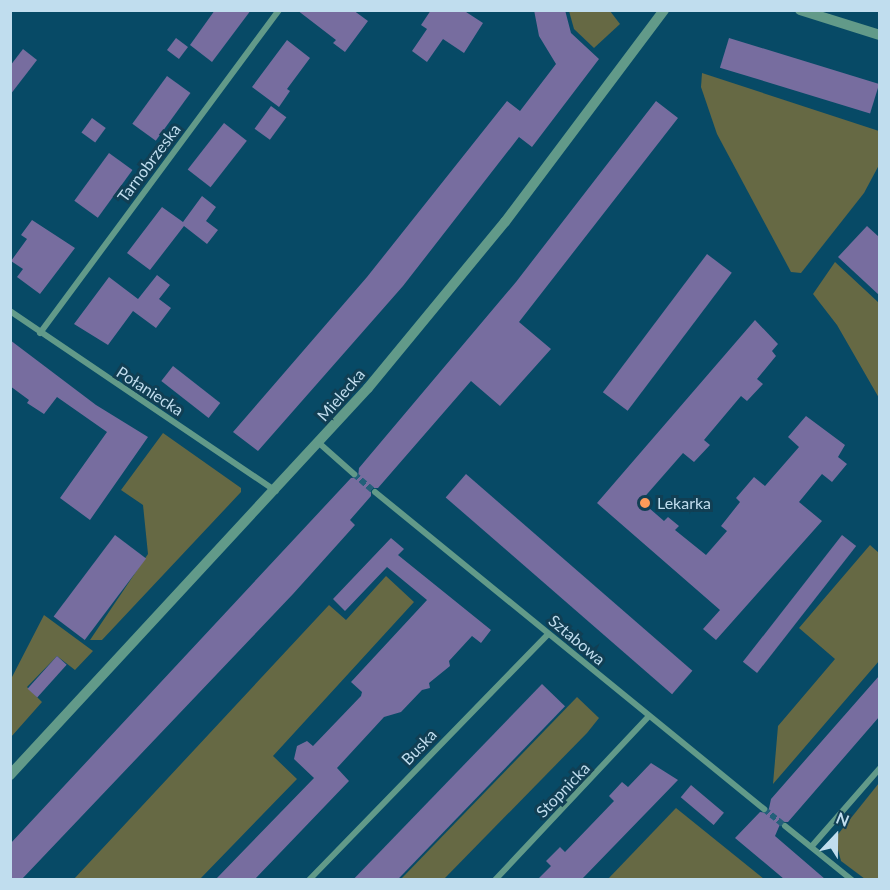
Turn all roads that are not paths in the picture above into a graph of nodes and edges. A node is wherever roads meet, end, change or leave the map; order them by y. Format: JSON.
{"nodes":[{"id":1,"x":279,"y":10,"type":"edge"},
{"id":2,"x":664,"y":10,"type":"edge"},
{"id":3,"x":800,"y":10,"type":"edge"},
{"id":4,"x":879,"y":35,"type":"edge"},
{"id":5,"x":10,"y":311,"type":"edge"},
{"id":6,"x":40,"y":333,"type":"junction"},
{"id":7,"x":319,"y":443,"type":"junction"},
{"id":8,"x":354,"y":474,"type":"tunnel mouth"},
{"id":9,"x":276,"y":491,"type":"junction"},
{"id":10,"x":375,"y":492,"type":"tunnel mouth"},
{"id":11,"x":548,"y":634,"type":"junction"},
{"id":12,"x":648,"y":717,"type":"junction"},
{"id":13,"x":879,"y":768,"type":"edge"},
{"id":14,"x":10,"y":775,"type":"edge"},
{"id":15,"x":764,"y":809,"type":"tunnel mouth"},
{"id":16,"x":785,"y":826,"type":"tunnel mouth"},
{"id":17,"x":812,"y":846,"type":"junction"},
{"id":18,"x":309,"y":879,"type":"edge"},
{"id":19,"x":495,"y":879,"type":"edge"},
{"id":20,"x":852,"y":879,"type":"edge"}],
"edges":[{"from":1,"to":6,"type":"street","name":"Tarnobrzeska"},
{"from":2,"to":7,"type":"street","name":"Mielecka"},
{"from":3,"to":4,"type":"street"},
{"from":5,"to":6,"type":"street","name":"Połaniecka"},
{"from":6,"to":9,"type":"street","name":"Połaniecka"},
{"from":7,"to":8,"type":"street"},
{"from":7,"to":9,"type":"street","name":"Mielecka"},
{"from":9,"to":14,"type":"street","name":"Mielecka"},
{"from":10,"to":11,"type":"street","name":"Sztabowa"},
{"from":11,"to":12,"type":"street","name":"Sztabowa"},
{"from":11,"to":18,"type":"street","name":"Buska"},
{"from":12,"to":15,"type":"street","name":"Sztabowa"},
{"from":12,"to":19,"type":"street","name":"Stopnicka"},
{"from":13,"to":17,"type":"street"},
{"from":16,"to":17,"type":"street"},
{"from":17,"to":20,"type":"street"}]}
